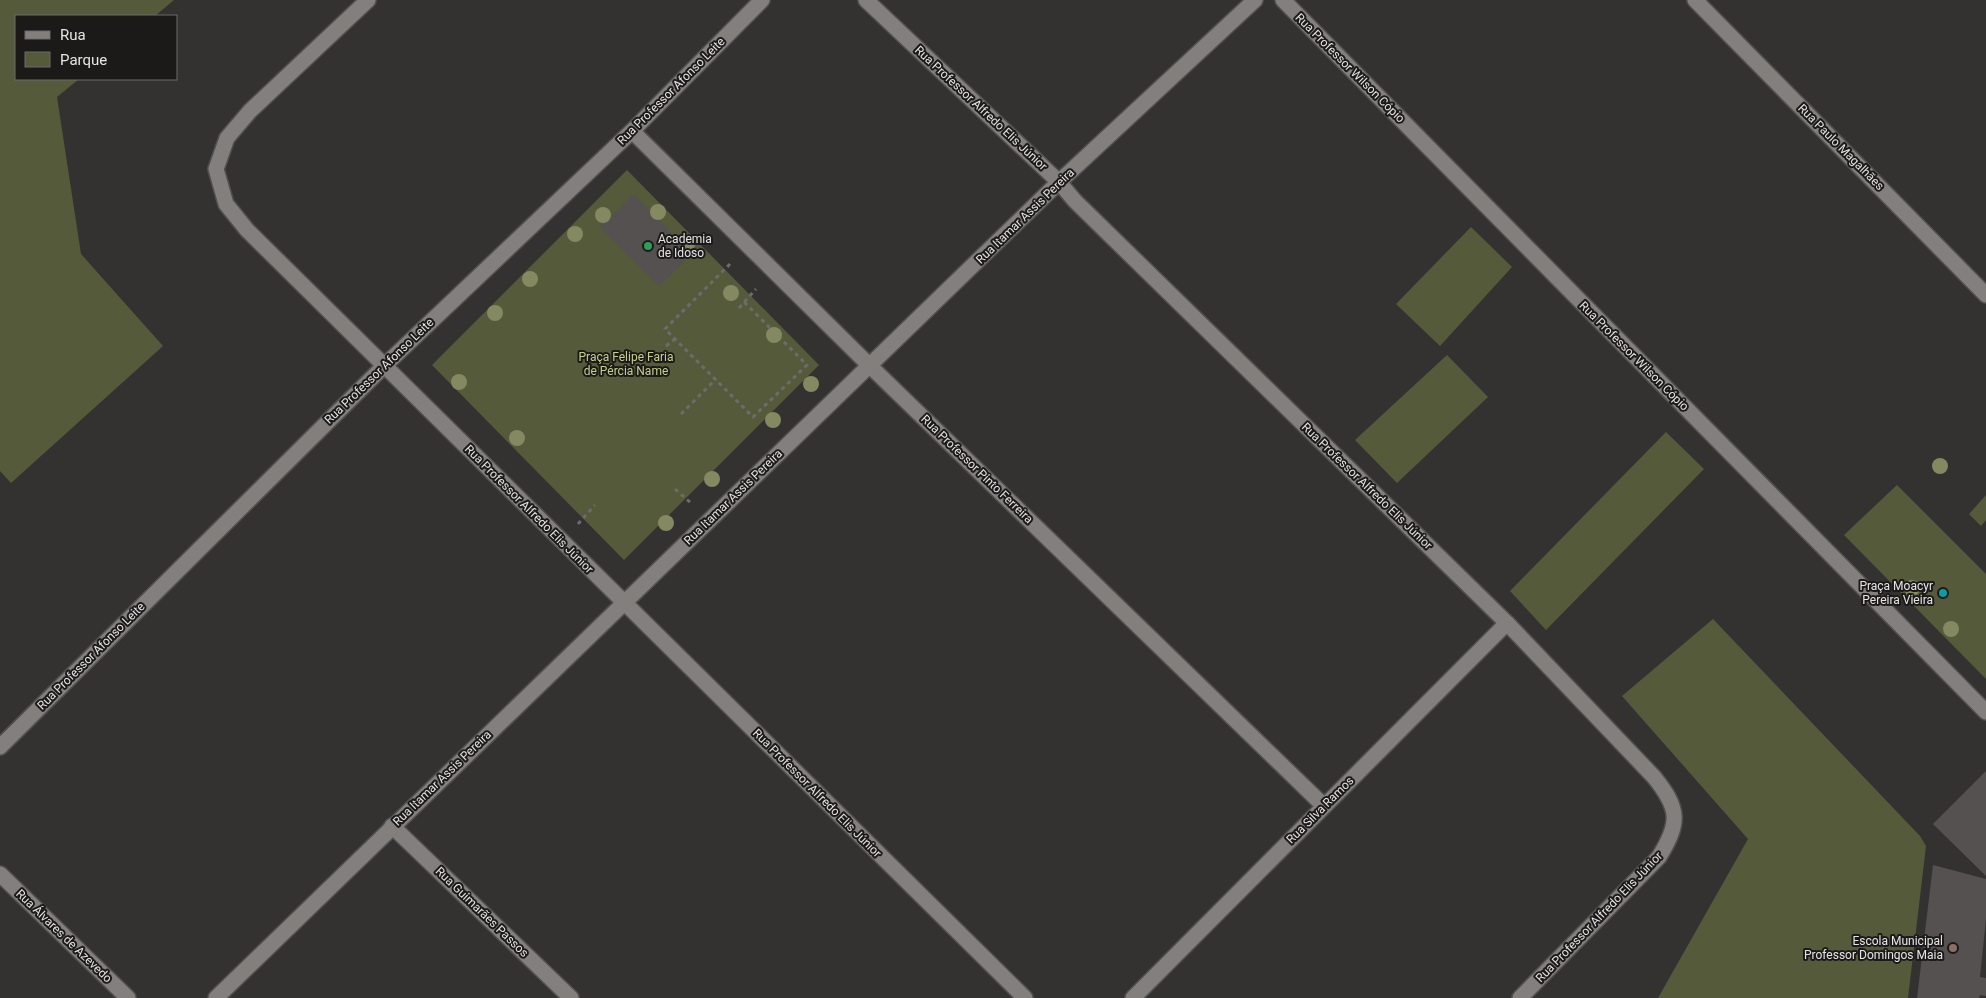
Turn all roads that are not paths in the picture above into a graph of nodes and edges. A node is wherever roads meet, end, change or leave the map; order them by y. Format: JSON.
{"nodes":[{"id":1,"x":368,"y":0,"type":"edge"},
{"id":2,"x":762,"y":0,"type":"edge"},
{"id":3,"x":866,"y":0,"type":"edge"},
{"id":4,"x":1255,"y":0,"type":"edge"},
{"id":5,"x":1282,"y":0,"type":"edge"},
{"id":6,"x":1696,"y":0,"type":"edge"},
{"id":7,"x":632,"y":131,"type":"junction"},
{"id":8,"x":1059,"y":182,"type":"junction"},
{"id":9,"x":1986,"y":295,"type":"edge"},
{"id":10,"x":869,"y":365,"type":"junction"},
{"id":11,"x":384,"y":366,"type":"junction"},
{"id":12,"x":624,"y":603,"type":"junction"},
{"id":13,"x":1507,"y":623,"type":"junction"},
{"id":14,"x":1986,"y":712,"type":"edge"},
{"id":15,"x":0,"y":747,"type":"edge"},
{"id":16,"x":1324,"y":806,"type":"junction"},
{"id":17,"x":392,"y":826,"type":"junction"},
{"id":18,"x":0,"y":874,"type":"edge"},
{"id":19,"x":128,"y":998,"type":"edge"},
{"id":20,"x":216,"y":998,"type":"edge"},
{"id":21,"x":571,"y":998,"type":"edge"},
{"id":22,"x":1025,"y":998,"type":"edge"},
{"id":23,"x":1133,"y":998,"type":"edge"},
{"id":24,"x":1520,"y":998,"type":"edge"}],
"edges":[{"from":1,"to":11,"type":"street","name":"Rua Professor Alfredo Elis Júnior"},
{"from":2,"to":7,"type":"street","name":"Rua Professor Afonso Leite"},
{"from":3,"to":8,"type":"street","name":"Rua Professor Alfredo Elis Júnior"},
{"from":4,"to":8,"type":"street","name":"Rua Itamar Assis Pereira"},
{"from":5,"to":14,"type":"street","name":"Rua Professor Wilson Cópio"},
{"from":6,"to":9,"type":"street","name":"Rua Paulo Magalhães"},
{"from":7,"to":10,"type":"street","name":"Rua Professor Pinto Ferreira"},
{"from":7,"to":11,"type":"street","name":"Rua Professor Afonso Leite"},
{"from":8,"to":10,"type":"street","name":"Rua Itamar Assis Pereira"},
{"from":8,"to":13,"type":"street","name":"Rua Professor Alfredo Elis Júnior"},
{"from":10,"to":12,"type":"street","name":"Rua Itamar Assis Pereira"},
{"from":10,"to":16,"type":"street","name":"Rua Professor Pinto Ferreira"},
{"from":11,"to":12,"type":"street","name":"Rua Professor Alfredo Elis Júnior"},
{"from":11,"to":15,"type":"street","name":"Rua Professor Afonso Leite"},
{"from":12,"to":17,"type":"street","name":"Rua Itamar Assis Pereira"},
{"from":12,"to":22,"type":"street","name":"Rua Professor Alfredo Elis Júnior"},
{"from":13,"to":16,"type":"street","name":"Rua Silva Ramos"},
{"from":13,"to":24,"type":"street","name":"Rua Professor Alfredo Elis Júnior"},
{"from":16,"to":23,"type":"street","name":"Rua Silva Ramos"},
{"from":17,"to":20,"type":"street","name":"Rua Itamar Assis Pereira"},
{"from":17,"to":21,"type":"street","name":"Rua Guimarães Passos"},
{"from":18,"to":19,"type":"street","name":"Rua Álvares de Azevedo"}]}
